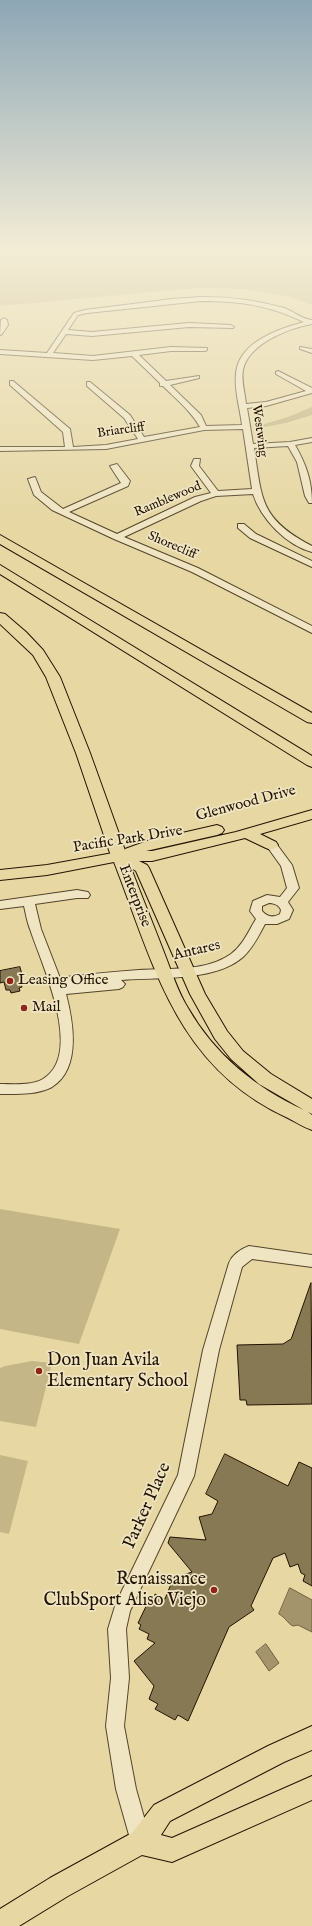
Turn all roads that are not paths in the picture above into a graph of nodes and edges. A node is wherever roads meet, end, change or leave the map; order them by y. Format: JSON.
{"nodes":[{"id":1,"x":57,"y":342,"type":"edge"},
{"id":2,"x":263,"y":342,"type":"edge"},
{"id":3,"x":302,"y":348,"type":"dead end"},
{"id":4,"x":205,"y":349,"type":"dead end"},
{"id":5,"x":312,"y":351,"type":"edge"},
{"id":6,"x":0,"y":352,"type":"edge"},
{"id":7,"x":134,"y":354,"type":"junction"},
{"id":8,"x":48,"y":356,"type":"junction"},
{"id":9,"x":278,"y":373,"type":"dead end"},
{"id":10,"x":197,"y":377,"type":"dead end"},
{"id":11,"x":13,"y":383,"type":"dead end"},
{"id":12,"x":90,"y":384,"type":"dead end"},
{"id":13,"x":163,"y":384,"type":"junction"},
{"id":14,"x":312,"y":391,"type":"edge"},
{"id":15,"x":243,"y":406,"type":"junction"},
{"id":16,"x":245,"y":427,"type":"junction"},
{"id":17,"x":204,"y":428,"type":"junction"},
{"id":18,"x":312,"y":440,"type":"edge"},
{"id":19,"x":144,"y":441,"type":"junction"},
{"id":20,"x":290,"y":444,"type":"junction"},
{"id":21,"x":248,"y":446,"type":"junction"},
{"id":22,"x":1,"y":447,"type":"edge"},
{"id":23,"x":69,"y":449,"type":"junction"},
{"id":24,"x":197,"y":461,"type":"dead end"},
{"id":25,"x":114,"y":466,"type":"dead end"},
{"id":26,"x":32,"y":479,"type":"dead end"},
{"id":27,"x":309,"y":483,"type":"edge"},
{"id":28,"x":255,"y":491,"type":"junction"},
{"id":29,"x":216,"y":494,"type":"junction"},
{"id":30,"x":312,"y":501,"type":"edge"},
{"id":31,"x":64,"y":511,"type":"junction"},
{"id":32,"x":241,"y":526,"type":"dead end"},
{"id":33,"x":116,"y":537,"type":"junction"},
{"id":34,"x":0,"y":539,"type":"edge"},
{"id":35,"x":312,"y":548,"type":"edge"},
{"id":36,"x":312,"y":564,"type":"edge"},
{"id":37,"x":0,"y":569,"type":"edge"},
{"id":38,"x":0,"y":577,"type":"edge"},
{"id":39,"x":0,"y":617,"type":"edge"},
{"id":40,"x":312,"y":630,"type":"edge"},
{"id":41,"x":157,"y":666,"type":"junction"},
{"id":42,"x":257,"y":689,"type":"junction"},
{"id":43,"x":312,"y":720,"type":"edge"},
{"id":44,"x":312,"y":723,"type":"edge"},
{"id":45,"x":312,"y":762,"type":"edge"},
{"id":46,"x":312,"y":803,"type":"edge"},
{"id":47,"x":309,"y":815,"type":"edge"},
{"id":48,"x":278,"y":824,"type":"junction"},
{"id":49,"x":246,"y":833,"type":"junction"},
{"id":50,"x":271,"y":845,"type":"junction"},
{"id":51,"x":178,"y":850,"type":"junction"},
{"id":52,"x":119,"y":856,"type":"junction"},
{"id":53,"x":0,"y":876,"type":"edge"},
{"id":54,"x":149,"y":882,"type":"junction"},
{"id":55,"x":84,"y":895,"type":"dead end"},
{"id":56,"x":28,"y":901,"type":"junction"},
{"id":57,"x":278,"y":901,"type":"junction"},
{"id":58,"x":0,"y":905,"type":"edge"},
{"id":59,"x":262,"y":918,"type":"junction"},
{"id":60,"x":188,"y":971,"type":"junction"},
{"id":61,"x":165,"y":974,"type":"junction"},
{"id":62,"x":57,"y":987,"type":"junction"},
{"id":63,"x":0,"y":1089,"type":"edge"},
{"id":64,"x":312,"y":1107,"type":"edge"},
{"id":65,"x":312,"y":1123,"type":"edge"},
{"id":66,"x":312,"y":1261,"type":"edge"},
{"id":67,"x":312,"y":1738,"type":"edge"},
{"id":68,"x":312,"y":1788,"type":"edge"},
{"id":69,"x":141,"y":1842,"type":"junction"},
{"id":70,"x":0,"y":1923,"type":"edge"}],
"edges":[{"from":1,"to":8,"type":"street"},
{"from":2,"to":15,"type":"street","name":"Westwing"},
{"from":3,"to":5,"type":"street"},
{"from":4,"to":7,"type":"street"},
{"from":6,"to":8,"type":"street"},
{"from":7,"to":8,"type":"street"},
{"from":7,"to":13,"type":"street"},
{"from":9,"to":14,"type":"street"},
{"from":10,"to":13,"type":"street"},
{"from":11,"to":23,"type":"street"},
{"from":12,"to":19,"type":"street"},
{"from":13,"to":17,"type":"street"},
{"from":14,"to":15,"type":"street"},
{"from":15,"to":16,"type":"street","name":"Westwing"},
{"from":16,"to":17,"type":"street","name":"Briarcliff"},
{"from":16,"to":21,"type":"street","name":"Westwing"},
{"from":17,"to":19,"type":"street","name":"Briarcliff"},
{"from":18,"to":20,"type":"street"},
{"from":19,"to":23,"type":"street","name":"Briarcliff"},
{"from":20,"to":21,"type":"street"},
{"from":20,"to":27,"type":"street"},
{"from":21,"to":28,"type":"street","name":"Westwing"},
{"from":22,"to":23,"type":"street","name":"Briarcliff"},
{"from":24,"to":29,"type":"street"},
{"from":25,"to":31,"type":"street"},
{"from":26,"to":31,"type":"street","name":"Shorecliff"},
{"from":27,"to":30,"type":"street"},
{"from":28,"to":29,"type":"street","name":"Ramblewood"},
{"from":28,"to":35,"type":"street","name":"Westwing"},
{"from":29,"to":33,"type":"street","name":"Ramblewood"},
{"from":31,"to":33,"type":"street","name":"Shorecliff"},
{"from":32,"to":36,"type":"street"},
{"from":33,"to":40,"type":"street","name":"Shorecliff"},
{"from":34,"to":42,"type":"highway"},
{"from":37,"to":41,"type":"highway"},
{"from":38,"to":41,"type":"highway"},
{"from":39,"to":52,"type":"highway"},
{"from":41,"to":45,"type":"highway"},
{"from":42,"to":43,"type":"highway"},
{"from":42,"to":44,"type":"highway"},
{"from":46,"to":52,"type":"main road","name":"Glenwood Drive"},
{"from":47,"to":48,"type":"main road","name":"Pacific Park Drive"},
{"from":48,"to":49,"type":"main road","name":"Pacific Park Drive"},
{"from":48,"to":50,"type":"main road"},
{"from":49,"to":50,"type":"main road"},
{"from":49,"to":51,"type":"main road","name":"Pacific Park Drive"},
{"from":50,"to":57,"type":"street"},
{"from":51,"to":52,"type":"main road","name":"Pacific Park Drive"},
{"from":51,"to":54,"type":"main road"},
{"from":52,"to":53,"type":"main road","name":"Pacific Park Drive"},
{"from":52,"to":54,"type":"main road","name":"Enterprise"},
{"from":52,"to":61,"type":"main road","name":"Enterprise"},
{"from":54,"to":60,"type":"main road","name":"Enterprise"},
{"from":55,"to":56,"type":"street"},
{"from":56,"to":58,"type":"street"},
{"from":56,"to":62,"type":"street"},
{"from":57,"to":59,"type":"street"},
{"from":57,"to":59,"type":"street"},
{"from":59,"to":60,"type":"street","name":"Antares"},
{"from":60,"to":61,"type":"street","name":"Antares"},
{"from":60,"to":64,"type":"main road","name":"Enterprise"},
{"from":61,"to":62,"type":"street","name":"Antares"},
{"from":61,"to":65,"type":"main road","name":"Enterprise"},
{"from":62,"to":63,"type":"street"},
{"from":66,"to":69,"type":"street","name":"Parker Place"},
{"from":67,"to":69,"type":"main road"},
{"from":68,"to":69,"type":"main road"},
{"from":69,"to":70,"type":"main road"}]}
